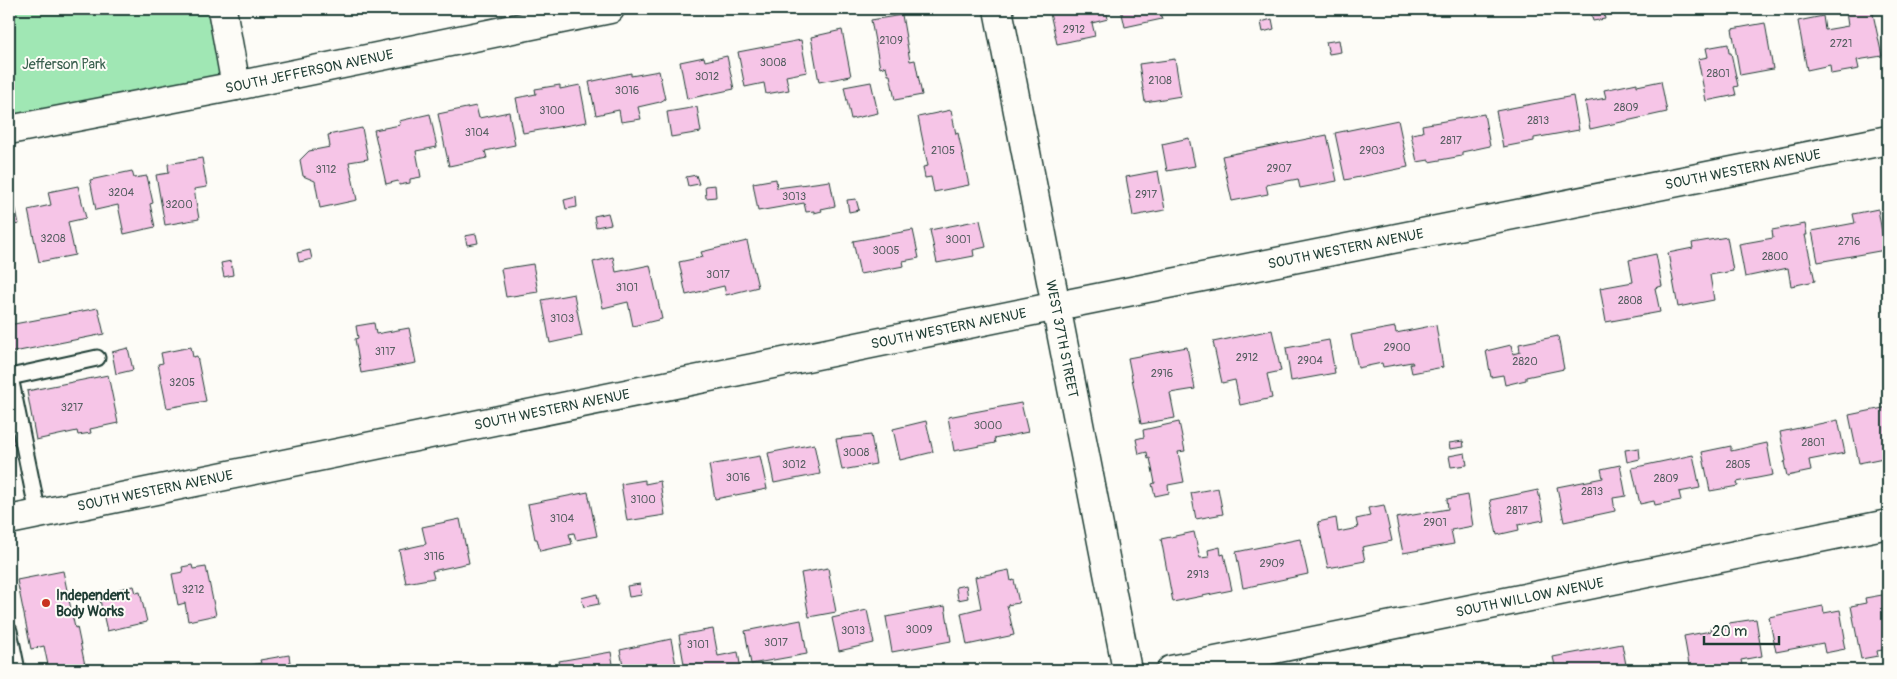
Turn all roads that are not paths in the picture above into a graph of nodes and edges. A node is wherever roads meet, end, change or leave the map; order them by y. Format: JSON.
{"nodes":[{"id":1,"x":222,"y":9,"type":"edge"},
{"id":2,"x":610,"y":9,"type":"edge"},
{"id":3,"x":998,"y":9,"type":"edge"},
{"id":4,"x":236,"y":86,"type":"junction"},
{"id":5,"x":9,"y":130,"type":"edge"},
{"id":6,"x":1888,"y":140,"type":"edge"},
{"id":7,"x":1057,"y":306,"type":"junction"},
{"id":8,"x":97,"y":358,"type":"dead end"},
{"id":9,"x":9,"y":377,"type":"edge"},
{"id":10,"x":38,"y":514,"type":"junction"},
{"id":11,"x":9,"y":520,"type":"edge"},
{"id":12,"x":1888,"y":524,"type":"edge"},
{"id":13,"x":9,"y":631,"type":"edge"},
{"id":14,"x":17,"y":670,"type":"edge"},
{"id":15,"x":1127,"y":670,"type":"edge"},
{"id":16,"x":1171,"y":670,"type":"edge"}],
"edges":[{"from":1,"to":4,"type":"street"},
{"from":2,"to":4,"type":"street","name":"SOUTH JEFFERSON AVENUE"},
{"from":3,"to":7,"type":"street","name":"WEST 37TH STREET"},
{"from":4,"to":5,"type":"street","name":"SOUTH JEFFERSON AVENUE"},
{"from":6,"to":7,"type":"street","name":"SOUTH WESTERN AVENUE"},
{"from":7,"to":10,"type":"street","name":"SOUTH WESTERN AVENUE"},
{"from":7,"to":15,"type":"street","name":"WEST 37TH STREET"},
{"from":8,"to":9,"type":"lane"},
{"from":9,"to":10,"type":"lane"},
{"from":10,"to":11,"type":"street","name":"SOUTH WESTERN AVENUE"},
{"from":12,"to":16,"type":"street","name":"SOUTH WILLOW AVENUE"},
{"from":13,"to":14,"type":"lane"}]}
